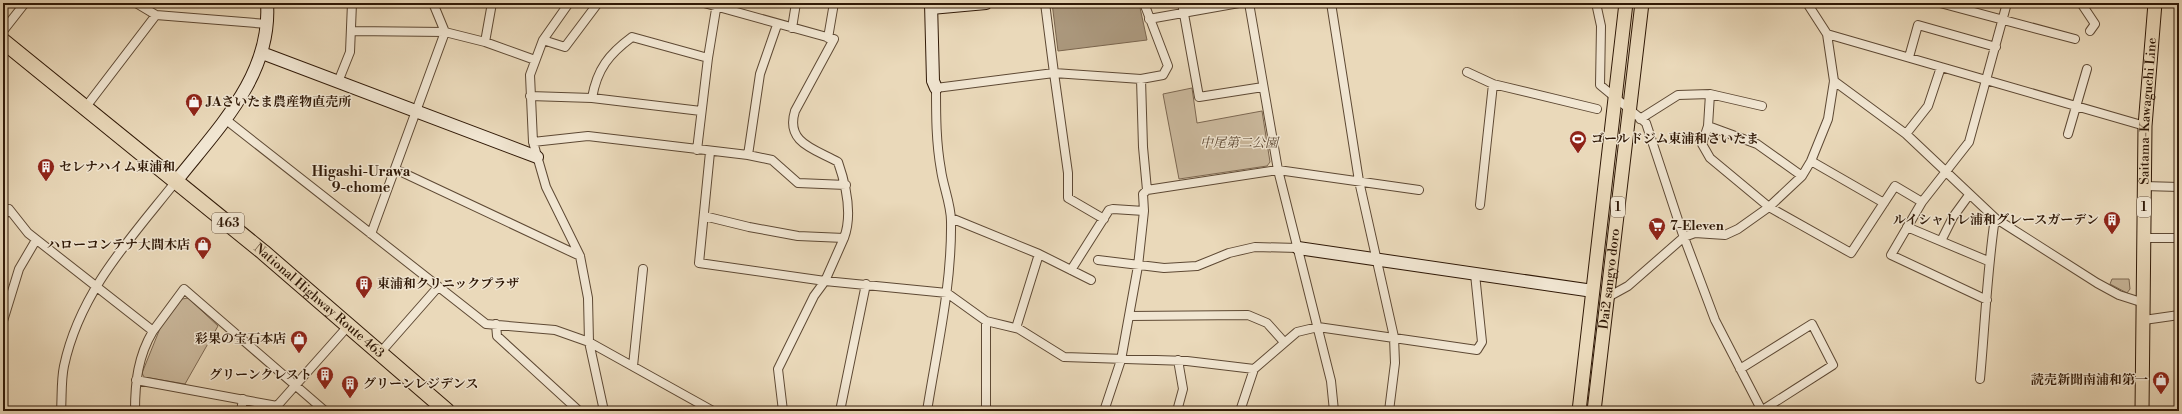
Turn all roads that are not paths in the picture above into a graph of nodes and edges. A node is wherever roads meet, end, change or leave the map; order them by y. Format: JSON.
{"nodes":[{"id":1,"x":26,"y":3,"type":"edge"},
{"id":2,"x":136,"y":3,"type":"edge"},
{"id":3,"x":267,"y":3,"type":"edge"},
{"id":4,"x":352,"y":3,"type":"edge"},
{"id":5,"x":432,"y":3,"type":"edge"},
{"id":6,"x":492,"y":3,"type":"edge"},
{"id":7,"x":569,"y":3,"type":"edge"},
{"id":8,"x":598,"y":3,"type":"edge"},
{"id":9,"x":704,"y":3,"type":"edge"},
{"id":10,"x":796,"y":3,"type":"edge"},
{"id":11,"x":834,"y":3,"type":"edge"},
{"id":12,"x":986,"y":3,"type":"edge"},
{"id":13,"x":1045,"y":3,"type":"edge"},
{"id":14,"x":1144,"y":3,"type":"edge"},
{"id":15,"x":1182,"y":3,"type":"edge"},
{"id":16,"x":1239,"y":3,"type":"edge"},
{"id":17,"x":1249,"y":3,"type":"edge"},
{"id":18,"x":1331,"y":3,"type":"edge"},
{"id":19,"x":1596,"y":3,"type":"edge"},
{"id":20,"x":1626,"y":3,"type":"edge"},
{"id":21,"x":1642,"y":3,"type":"edge"},
{"id":22,"x":1807,"y":3,"type":"edge"},
{"id":23,"x":1940,"y":3,"type":"edge"},
{"id":24,"x":2007,"y":3,"type":"edge"},
{"id":25,"x":2081,"y":3,"type":"edge"},
{"id":26,"x":2155,"y":3,"type":"edge"},
{"id":27,"x":716,"y":5,"type":"edge"},
{"id":28,"x":931,"y":5,"type":"edge"},
{"id":29,"x":1183,"y":12,"type":"junction"},
{"id":30,"x":156,"y":15,"type":"junction"},
{"id":31,"x":1149,"y":19,"type":"junction"},
{"id":32,"x":2002,"y":20,"type":"junction"},
{"id":33,"x":267,"y":24,"type":"junction"},
{"id":34,"x":777,"y":25,"type":"junction"},
{"id":35,"x":792,"y":28,"type":"junction"},
{"id":36,"x":3,"y":31,"type":"edge"},
{"id":37,"x":351,"y":31,"type":"junction"},
{"id":38,"x":2090,"y":31,"type":"dead end"},
{"id":39,"x":445,"y":32,"type":"junction"},
{"id":40,"x":1827,"y":34,"type":"junction"},
{"id":41,"x":828,"y":38,"type":"junction"},
{"id":42,"x":2075,"y":39,"type":"dead end"},
{"id":43,"x":543,"y":40,"type":"junction"},
{"id":44,"x":3,"y":41,"type":"edge"},
{"id":45,"x":485,"y":42,"type":"junction"},
{"id":46,"x":1996,"y":47,"type":"junction"},
{"id":47,"x":262,"y":53,"type":"junction"},
{"id":48,"x":1909,"y":57,"type":"junction"},
{"id":49,"x":708,"y":58,"type":"junction"},
{"id":50,"x":535,"y":60,"type":"junction"},
{"id":51,"x":1941,"y":67,"type":"junction"},
{"id":52,"x":2087,"y":69,"type":"dead end"},
{"id":53,"x":1467,"y":72,"type":"dead end"},
{"id":54,"x":1054,"y":73,"type":"junction"},
{"id":55,"x":1140,"y":79,"type":"junction"},
{"id":56,"x":1986,"y":80,"type":"junction"},
{"id":57,"x":1834,"y":81,"type":"junction"},
{"id":58,"x":338,"y":82,"type":"junction"},
{"id":59,"x":1494,"y":84,"type":"junction"},
{"id":60,"x":1263,"y":87,"type":"junction"},
{"id":61,"x":936,"y":88,"type":"junction"},
{"id":62,"x":1710,"y":94,"type":"junction"},
{"id":63,"x":530,"y":96,"type":"junction"},
{"id":64,"x":592,"y":98,"type":"junction"},
{"id":65,"x":1614,"y":98,"type":"junction"},
{"id":66,"x":2075,"y":105,"type":"junction"},
{"id":67,"x":1762,"y":106,"type":"dead end"},
{"id":68,"x":85,"y":108,"type":"junction"},
{"id":69,"x":1598,"y":109,"type":"dead end"},
{"id":70,"x":701,"y":110,"type":"junction"},
{"id":71,"x":1630,"y":110,"type":"junction"},
{"id":72,"x":416,"y":111,"type":"junction"},
{"id":73,"x":225,"y":119,"type":"junction"},
{"id":74,"x":1640,"y":119,"type":"junction"},
{"id":75,"x":1708,"y":126,"type":"junction"},
{"id":76,"x":2146,"y":126,"type":"junction"},
{"id":77,"x":3,"y":134,"type":"edge"},
{"id":78,"x":1906,"y":134,"type":"junction"},
{"id":79,"x":2068,"y":134,"type":"dead end"},
{"id":80,"x":3,"y":137,"type":"edge"},
{"id":81,"x":533,"y":142,"type":"junction"},
{"id":82,"x":697,"y":150,"type":"junction"},
{"id":83,"x":710,"y":152,"type":"junction"},
{"id":84,"x":748,"y":155,"type":"junction"},
{"id":85,"x":537,"y":157,"type":"junction"},
{"id":86,"x":1811,"y":161,"type":"junction"},
{"id":87,"x":395,"y":169,"type":"junction"},
{"id":88,"x":1278,"y":170,"type":"junction"},
{"id":89,"x":1946,"y":172,"type":"junction"},
{"id":90,"x":1802,"y":176,"type":"junction"},
{"id":91,"x":176,"y":180,"type":"junction"},
{"id":92,"x":1359,"y":181,"type":"junction"},
{"id":93,"x":846,"y":186,"type":"junction"},
{"id":94,"x":2144,"y":186,"type":"junction"},
{"id":95,"x":2179,"y":187,"type":"edge"},
{"id":96,"x":1147,"y":190,"type":"junction"},
{"id":97,"x":1419,"y":190,"type":"dead end"},
{"id":98,"x":1969,"y":195,"type":"junction"},
{"id":99,"x":3,"y":202,"type":"edge"},
{"id":100,"x":1922,"y":202,"type":"junction"},
{"id":101,"x":1884,"y":203,"type":"junction"},
{"id":102,"x":1480,"y":205,"type":"dead end"},
{"id":103,"x":1769,"y":206,"type":"junction"},
{"id":104,"x":9,"y":209,"type":"junction"},
{"id":105,"x":1144,"y":211,"type":"junction"},
{"id":106,"x":3,"y":216,"type":"edge"},
{"id":107,"x":704,"y":216,"type":"junction"},
{"id":108,"x":951,"y":218,"type":"junction"},
{"id":109,"x":1995,"y":218,"type":"junction"},
{"id":110,"x":1104,"y":219,"type":"junction"},
{"id":111,"x":1907,"y":227,"type":"junction"},
{"id":112,"x":372,"y":234,"type":"junction"},
{"id":113,"x":1684,"y":237,"type":"junction"},
{"id":114,"x":844,"y":238,"type":"junction"},
{"id":115,"x":2144,"y":238,"type":"junction"},
{"id":116,"x":2179,"y":238,"type":"edge"},
{"id":117,"x":36,"y":240,"type":"junction"},
{"id":118,"x":1941,"y":241,"type":"junction"},
{"id":119,"x":1298,"y":248,"type":"junction"},
{"id":120,"x":1039,"y":254,"type":"junction"},
{"id":121,"x":580,"y":256,"type":"junction"},
{"id":122,"x":1098,"y":260,"type":"dead end"},
{"id":123,"x":1377,"y":260,"type":"junction"},
{"id":124,"x":1988,"y":261,"type":"junction"},
{"id":125,"x":1138,"y":266,"type":"junction"},
{"id":126,"x":643,"y":269,"type":"dead end"},
{"id":127,"x":1071,"y":270,"type":"junction"},
{"id":128,"x":1474,"y":274,"type":"junction"},
{"id":129,"x":1091,"y":280,"type":"dead end"},
{"id":130,"x":826,"y":281,"type":"junction"},
{"id":131,"x":866,"y":284,"type":"junction"},
{"id":132,"x":95,"y":286,"type":"junction"},
{"id":133,"x":438,"y":287,"type":"junction"},
{"id":134,"x":1593,"y":291,"type":"junction"},
{"id":135,"x":947,"y":293,"type":"junction"},
{"id":136,"x":6,"y":296,"type":"edge"},
{"id":137,"x":1608,"y":297,"type":"junction"},
{"id":138,"x":1987,"y":300,"type":"junction"},
{"id":139,"x":2144,"y":303,"type":"junction"},
{"id":140,"x":2179,"y":315,"type":"edge"},
{"id":141,"x":1129,"y":316,"type":"junction"},
{"id":142,"x":2144,"y":320,"type":"junction"},
{"id":143,"x":3,"y":321,"type":"edge"},
{"id":144,"x":986,"y":321,"type":"junction"},
{"id":145,"x":496,"y":324,"type":"junction"},
{"id":146,"x":349,"y":325,"type":"junction"},
{"id":147,"x":1318,"y":327,"type":"junction"},
{"id":148,"x":1016,"y":328,"type":"junction"},
{"id":149,"x":153,"y":331,"type":"junction"},
{"id":150,"x":1394,"y":337,"type":"junction"},
{"id":151,"x":589,"y":342,"type":"junction"},
{"id":152,"x":1284,"y":342,"type":"junction"},
{"id":153,"x":380,"y":353,"type":"junction"},
{"id":154,"x":1121,"y":360,"type":"junction"},
{"id":155,"x":1178,"y":360,"type":"junction"},
{"id":156,"x":633,"y":366,"type":"junction"},
{"id":157,"x":1254,"y":369,"type":"junction"},
{"id":158,"x":1740,"y":369,"type":"junction"},
{"id":159,"x":1980,"y":379,"type":"dead end"},
{"id":160,"x":136,"y":380,"type":"junction"},
{"id":161,"x":296,"y":386,"type":"junction"},
{"id":162,"x":243,"y":400,"type":"junction"},
{"id":163,"x":445,"y":410,"type":"edge"},
{"id":164,"x":61,"y":411,"type":"edge"},
{"id":165,"x":135,"y":411,"type":"edge"},
{"id":166,"x":241,"y":411,"type":"edge"},
{"id":167,"x":325,"y":411,"type":"edge"},
{"id":168,"x":579,"y":411,"type":"edge"},
{"id":169,"x":604,"y":411,"type":"edge"},
{"id":170,"x":713,"y":411,"type":"edge"},
{"id":171,"x":783,"y":411,"type":"edge"},
{"id":172,"x":840,"y":411,"type":"edge"},
{"id":173,"x":927,"y":411,"type":"edge"},
{"id":174,"x":986,"y":411,"type":"edge"},
{"id":175,"x":1104,"y":411,"type":"edge"},
{"id":176,"x":1177,"y":411,"type":"edge"},
{"id":177,"x":1240,"y":411,"type":"edge"},
{"id":178,"x":1334,"y":411,"type":"edge"},
{"id":179,"x":1389,"y":411,"type":"edge"},
{"id":180,"x":1451,"y":411,"type":"edge"},
{"id":181,"x":1454,"y":411,"type":"edge"},
{"id":182,"x":1579,"y":411,"type":"edge"},
{"id":183,"x":1594,"y":411,"type":"edge"},
{"id":184,"x":1762,"y":411,"type":"edge"},
{"id":185,"x":2142,"y":411,"type":"edge"}],
"edges":[{"from":1,"to":36,"type":"street"},
{"from":2,"to":30,"type":"street"},
{"from":3,"to":33,"type":"street"},
{"from":4,"to":37,"type":"street"},
{"from":5,"to":39,"type":"street"},
{"from":6,"to":45,"type":"street"},
{"from":7,"to":43,"type":"street"},
{"from":8,"to":43,"type":"street"},
{"from":9,"to":27,"type":"street"},
{"from":10,"to":35,"type":"street"},
{"from":11,"to":41,"type":"street"},
{"from":12,"to":28,"type":"street"},
{"from":13,"to":54,"type":"street"},
{"from":14,"to":31,"type":"street"},
{"from":15,"to":29,"type":"street"},
{"from":16,"to":29,"type":"street"},
{"from":17,"to":60,"type":"street"},
{"from":18,"to":92,"type":"street"},
{"from":19,"to":65,"type":"street"},
{"from":20,"to":65,"type":"main road","name":"Dai2 sangyo doro","number":"1"},
{"from":21,"to":71,"type":"main road","name":"Dai2 sangyo doro","number":"1"},
{"from":22,"to":40,"type":"street"},
{"from":23,"to":32,"type":"street"},
{"from":24,"to":32,"type":"street"},
{"from":25,"to":38,"type":"street"},
{"from":26,"to":76,"type":"main road","name":"Saitama-Kawaguchi Line","number":"1"},
{"from":27,"to":34,"type":"street"},
{"from":27,"to":49,"type":"street"},
{"from":28,"to":61,"type":"street"},
{"from":29,"to":31,"type":"street"},
{"from":29,"to":60,"type":"street"},
{"from":30,"to":33,"type":"street"},
{"from":30,"to":68,"type":"street"},
{"from":31,"to":55,"type":"street"},
{"from":32,"to":42,"type":"street"},
{"from":32,"to":46,"type":"street"},
{"from":33,"to":47,"type":"street"},
{"from":34,"to":35,"type":"street"},
{"from":34,"to":84,"type":"street"},
{"from":35,"to":41,"type":"street"},
{"from":37,"to":39,"type":"street"},
{"from":37,"to":58,"type":"street"},
{"from":39,"to":45,"type":"street"},
{"from":39,"to":72,"type":"street"},
{"from":40,"to":48,"type":"street"},
{"from":40,"to":57,"type":"street"},
{"from":41,"to":93,"type":"street"},
{"from":43,"to":50,"type":"street"},
{"from":44,"to":68,"type":"highway","name":"National Highway Route 463","number":"463"},
{"from":45,"to":50,"type":"street"},
{"from":46,"to":48,"type":"street"},
{"from":46,"to":56,"type":"street"},
{"from":47,"to":58,"type":"street"},
{"from":47,"to":73,"type":"street"},
{"from":48,"to":51,"type":"street"},
{"from":49,"to":64,"type":"street"},
{"from":49,"to":70,"type":"street"},
{"from":50,"to":63,"type":"street"},
{"from":51,"to":56,"type":"street"},
{"from":51,"to":78,"type":"street"},
{"from":52,"to":66,"type":"street"},
{"from":53,"to":59,"type":"street"},
{"from":54,"to":55,"type":"street"},
{"from":54,"to":61,"type":"street"},
{"from":54,"to":110,"type":"street"},
{"from":55,"to":96,"type":"street"},
{"from":56,"to":66,"type":"street"},
{"from":56,"to":89,"type":"street"},
{"from":57,"to":78,"type":"street"},
{"from":57,"to":86,"type":"street"},
{"from":58,"to":72,"type":"street"},
{"from":59,"to":69,"type":"street"},
{"from":59,"to":102,"type":"street"},
{"from":60,"to":88,"type":"street"},
{"from":61,"to":108,"type":"street"},
{"from":62,"to":67,"type":"street"},
{"from":62,"to":74,"type":"street"},
{"from":62,"to":75,"type":"street"},
{"from":63,"to":64,"type":"street"},
{"from":63,"to":81,"type":"street"},
{"from":64,"to":70,"type":"street"},
{"from":65,"to":71,"type":"street"},
{"from":65,"to":134,"type":"main road","name":"Dai2 sangyo doro","number":"1"},
{"from":66,"to":76,"type":"street"},
{"from":66,"to":79,"type":"street"},
{"from":68,"to":91,"type":"highway","name":"National Highway Route 463","number":"463"},
{"from":70,"to":82,"type":"street"},
{"from":71,"to":74,"type":"street"},
{"from":71,"to":137,"type":"main road","name":"Dai2 sangyo doro","number":"1"},
{"from":72,"to":85,"type":"street"},
{"from":72,"to":87,"type":"street"},
{"from":73,"to":91,"type":"street"},
{"from":73,"to":112,"type":"street"},
{"from":74,"to":113,"type":"street"},
{"from":75,"to":90,"type":"street"},
{"from":75,"to":103,"type":"street"},
{"from":76,"to":94,"type":"main road","name":"Saitama-Kawaguchi Line","number":"1"},
{"from":77,"to":80,"type":"street"},
{"from":78,"to":89,"type":"street"},
{"from":81,"to":82,"type":"street"},
{"from":81,"to":85,"type":"street"},
{"from":82,"to":83,"type":"street"},
{"from":83,"to":84,"type":"street"},
{"from":83,"to":107,"type":"street"},
{"from":84,"to":93,"type":"street"},
{"from":85,"to":121,"type":"street"},
{"from":86,"to":90,"type":"street"},
{"from":86,"to":101,"type":"street"},
{"from":87,"to":112,"type":"street"},
{"from":87,"to":121,"type":"street"},
{"from":88,"to":92,"type":"street"},
{"from":88,"to":96,"type":"street"},
{"from":88,"to":119,"type":"street"},
{"from":89,"to":98,"type":"street"},
{"from":89,"to":100,"type":"street"},
{"from":90,"to":103,"type":"street"},
{"from":91,"to":132,"type":"street"},
{"from":91,"to":146,"type":"highway","name":"National Highway Route 463","number":"463"},
{"from":92,"to":97,"type":"street"},
{"from":92,"to":123,"type":"street"},
{"from":93,"to":114,"type":"street"},
{"from":94,"to":95,"type":"street"},
{"from":94,"to":115,"type":"main road","name":"Saitama-Kawaguchi Line","number":"1"},
{"from":96,"to":105,"type":"street"},
{"from":98,"to":109,"type":"street"},
{"from":98,"to":118,"type":"street"},
{"from":99,"to":104,"type":"street"},
{"from":100,"to":101,"type":"street"},
{"from":100,"to":111,"type":"street"},
{"from":101,"to":103,"type":"street"},
{"from":103,"to":113,"type":"street"},
{"from":104,"to":106,"type":"street"},
{"from":104,"to":117,"type":"street"},
{"from":105,"to":110,"type":"street"},
{"from":105,"to":125,"type":"street"},
{"from":107,"to":114,"type":"street"},
{"from":107,"to":130,"type":"street"},
{"from":108,"to":120,"type":"street"},
{"from":108,"to":135,"type":"street"},
{"from":109,"to":124,"type":"street"},
{"from":109,"to":139,"type":"street"},
{"from":110,"to":127,"type":"street"},
{"from":111,"to":118,"type":"street"},
{"from":111,"to":138,"type":"street"},
{"from":112,"to":133,"type":"street"},
{"from":113,"to":137,"type":"street"},
{"from":113,"to":158,"type":"street"},
{"from":114,"to":130,"type":"street"},
{"from":115,"to":116,"type":"street"},
{"from":115,"to":139,"type":"main road","name":"Saitama-Kawaguchi Line","number":"1"},
{"from":117,"to":132,"type":"street"},
{"from":117,"to":136,"type":"street"},
{"from":118,"to":124,"type":"street"},
{"from":119,"to":123,"type":"street"},
{"from":119,"to":125,"type":"street"},
{"from":119,"to":147,"type":"street"},
{"from":120,"to":127,"type":"street"},
{"from":120,"to":148,"type":"street"},
{"from":121,"to":151,"type":"street"},
{"from":122,"to":125,"type":"street"},
{"from":123,"to":128,"type":"street"},
{"from":123,"to":150,"type":"street"},
{"from":124,"to":138,"type":"street"},
{"from":125,"to":141,"type":"street"},
{"from":126,"to":156,"type":"street"},
{"from":127,"to":129,"type":"street"},
{"from":128,"to":134,"type":"street"},
{"from":128,"to":150,"type":"street"},
{"from":130,"to":131,"type":"street"},
{"from":130,"to":171,"type":"street"},
{"from":131,"to":135,"type":"street"},
{"from":131,"to":172,"type":"street"},
{"from":132,"to":149,"type":"street"},
{"from":132,"to":164,"type":"street"},
{"from":133,"to":145,"type":"street"},
{"from":133,"to":153,"type":"street"},
{"from":134,"to":182,"type":"main road","name":"Dai2 sangyo doro","number":"1"},
{"from":135,"to":144,"type":"street"},
{"from":135,"to":173,"type":"street"},
{"from":136,"to":143,"type":"street"},
{"from":137,"to":183,"type":"main road","name":"Dai2 sangyo doro","number":"1"},
{"from":138,"to":159,"type":"street"},
{"from":139,"to":142,"type":"main road","name":"Saitama-Kawaguchi Line","number":"1"},
{"from":140,"to":142,"type":"street"},
{"from":141,"to":152,"type":"street"},
{"from":141,"to":154,"type":"street"},
{"from":142,"to":185,"type":"main road","name":"Saitama-Kawaguchi Line","number":"1"},
{"from":144,"to":148,"type":"street"},
{"from":144,"to":174,"type":"street"},
{"from":145,"to":151,"type":"street"},
{"from":145,"to":168,"type":"street"},
{"from":146,"to":153,"type":"highway","name":"National Highway Route 463","number":"463"},
{"from":146,"to":161,"type":"street"},
{"from":147,"to":150,"type":"street"},
{"from":147,"to":152,"type":"street"},
{"from":147,"to":178,"type":"street"},
{"from":148,"to":154,"type":"street"},
{"from":149,"to":160,"type":"street"},
{"from":149,"to":161,"type":"street"},
{"from":150,"to":179,"type":"street"},
{"from":151,"to":156,"type":"street"},
{"from":151,"to":169,"type":"street"},
{"from":152,"to":157,"type":"street"},
{"from":153,"to":163,"type":"highway","name":"National Highway Route 463","number":"463"},
{"from":154,"to":155,"type":"street"},
{"from":154,"to":175,"type":"street"},
{"from":155,"to":157,"type":"street"},
{"from":155,"to":176,"type":"street"},
{"from":156,"to":170,"type":"street"},
{"from":157,"to":177,"type":"street"},
{"from":158,"to":184,"type":"street"},
{"from":158,"to":184,"type":"street"},
{"from":160,"to":162,"type":"street"},
{"from":160,"to":165,"type":"street"},
{"from":161,"to":162,"type":"street"},
{"from":161,"to":167,"type":"street"},
{"from":162,"to":166,"type":"street"},
{"from":180,"to":181,"type":"street"}]}
